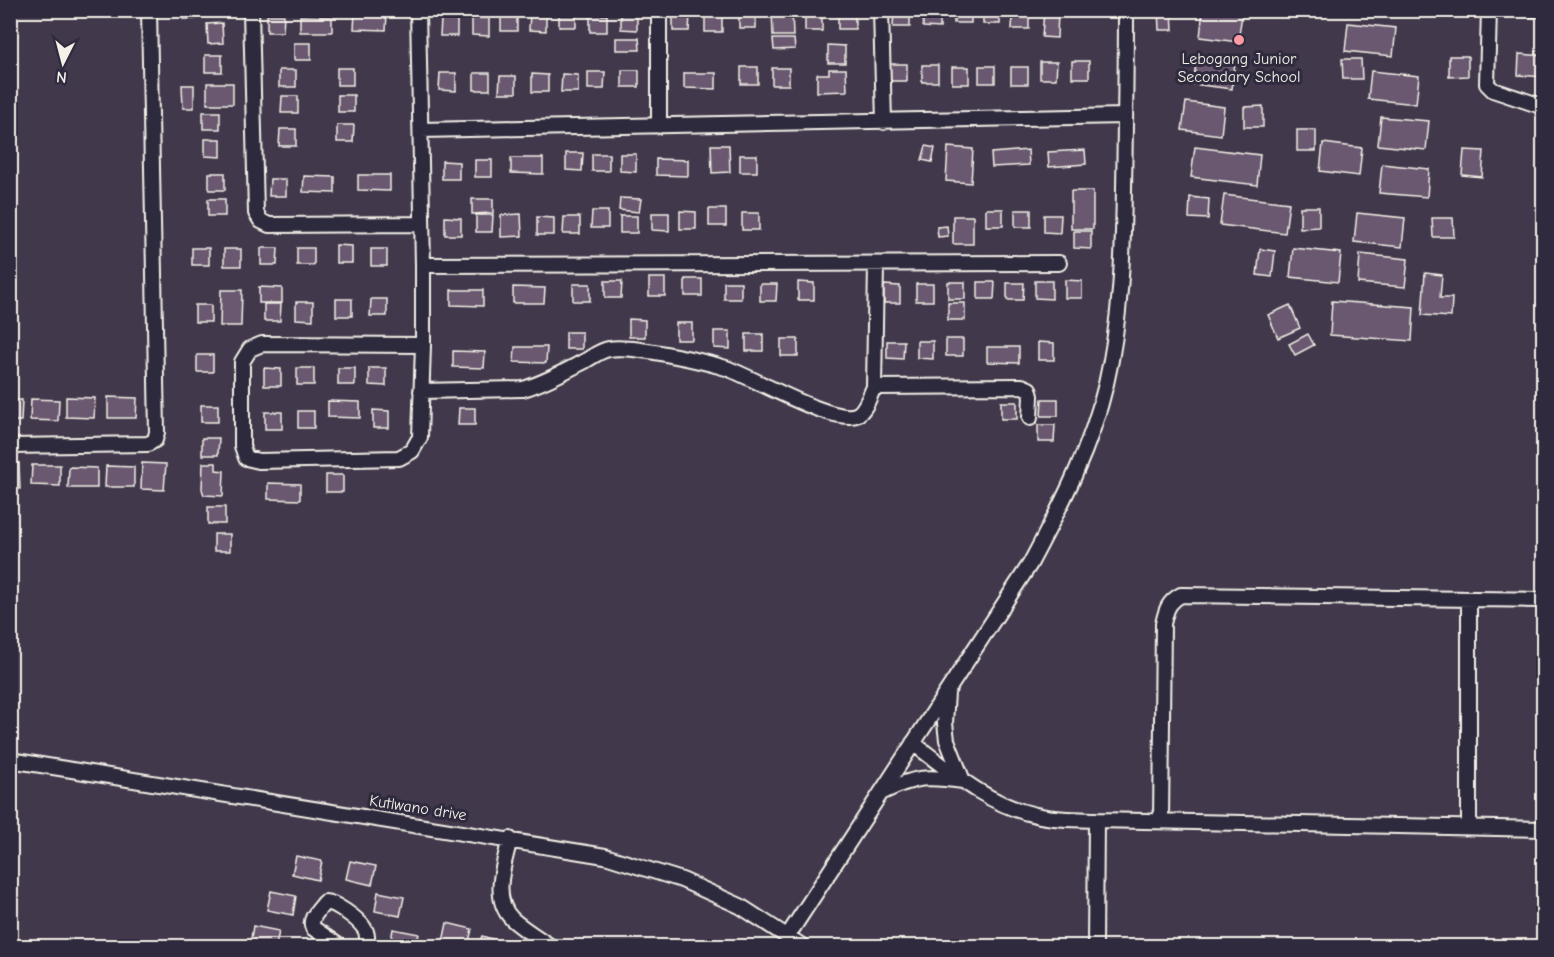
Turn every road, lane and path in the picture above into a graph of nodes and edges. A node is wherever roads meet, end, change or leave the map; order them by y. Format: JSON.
{"nodes":[{"id":1,"x":149,"y":10,"type":"edge"},
{"id":2,"x":250,"y":10,"type":"edge"},
{"id":3,"x":418,"y":10,"type":"edge"},
{"id":4,"x":659,"y":10,"type":"edge"},
{"id":5,"x":881,"y":10,"type":"edge"},
{"id":6,"x":1126,"y":10,"type":"edge"},
{"id":7,"x":1489,"y":10,"type":"edge"},
{"id":8,"x":1544,"y":107,"type":"edge"},
{"id":9,"x":1125,"y":116,"type":"junction"},
{"id":10,"x":884,"y":122,"type":"junction"},
{"id":11,"x":659,"y":126,"type":"junction"},
{"id":12,"x":421,"y":130,"type":"junction"},
{"id":13,"x":422,"y":224,"type":"junction"},
{"id":14,"x":1059,"y":263,"type":"dead end"},
{"id":15,"x":876,"y":265,"type":"junction"},
{"id":16,"x":423,"y":266,"type":"junction"},
{"id":17,"x":423,"y":345,"type":"junction"},
{"id":18,"x":874,"y":387,"type":"junction"},
{"id":19,"x":421,"y":391,"type":"junction"},
{"id":20,"x":1030,"y":418,"type":"dead end"},
{"id":21,"x":10,"y":446,"type":"edge"},
{"id":22,"x":1469,"y":599,"type":"junction"},
{"id":23,"x":1544,"y":600,"type":"edge"},
{"id":24,"x":947,"y":692,"type":"junction"},
{"id":25,"x":913,"y":743,"type":"junction"},
{"id":26,"x":10,"y":760,"type":"edge"},
{"id":27,"x":963,"y":781,"type":"junction"},
{"id":28,"x":881,"y":793,"type":"junction"},
{"id":29,"x":1096,"y":820,"type":"junction"},
{"id":30,"x":1161,"y":821,"type":"junction"},
{"id":31,"x":1468,"y":827,"type":"junction"},
{"id":32,"x":1544,"y":829,"type":"edge"},
{"id":33,"x":510,"y":839,"type":"junction"},
{"id":34,"x":787,"y":937,"type":"junction"},
{"id":35,"x":339,"y":946,"type":"edge"},
{"id":36,"x":367,"y":946,"type":"edge"},
{"id":37,"x":550,"y":946,"type":"edge"},
{"id":38,"x":802,"y":946,"type":"edge"},
{"id":39,"x":1095,"y":946,"type":"edge"}],
"edges":[{"from":1,"to":21,"type":"street"},
{"from":2,"to":13,"type":"street"},
{"from":3,"to":12,"type":"street"},
{"from":4,"to":11,"type":"street"},
{"from":5,"to":10,"type":"street"},
{"from":6,"to":9,"type":"street"},
{"from":7,"to":8,"type":"street"},
{"from":9,"to":10,"type":"street"},
{"from":9,"to":24,"type":"street"},
{"from":10,"to":11,"type":"street"},
{"from":11,"to":12,"type":"street"},
{"from":12,"to":13,"type":"street"},
{"from":13,"to":16,"type":"street"},
{"from":14,"to":15,"type":"street"},
{"from":15,"to":16,"type":"street"},
{"from":15,"to":18,"type":"street"},
{"from":16,"to":17,"type":"street"},
{"from":17,"to":19,"type":"street"},
{"from":17,"to":19,"type":"street"},
{"from":18,"to":19,"type":"street"},
{"from":18,"to":20,"type":"street"},
{"from":22,"to":23,"type":"street"},
{"from":22,"to":30,"type":"street"},
{"from":22,"to":31,"type":"street"},
{"from":24,"to":25,"type":"street"},
{"from":24,"to":27,"type":"street"},
{"from":25,"to":27,"type":"street"},
{"from":25,"to":28,"type":"street"},
{"from":26,"to":33,"type":"street","name":"Kutlwano drive"},
{"from":27,"to":28,"type":"street"},
{"from":27,"to":29,"type":"street"},
{"from":28,"to":34,"type":"street"},
{"from":29,"to":30,"type":"street"},
{"from":29,"to":39,"type":"street"},
{"from":30,"to":31,"type":"street"},
{"from":31,"to":32,"type":"street"},
{"from":33,"to":34,"type":"street","name":"Kutlwano drive"},
{"from":33,"to":37,"type":"street"},
{"from":34,"to":38,"type":"street","name":"Kutlwano drive"},
{"from":35,"to":36,"type":"street"}]}
